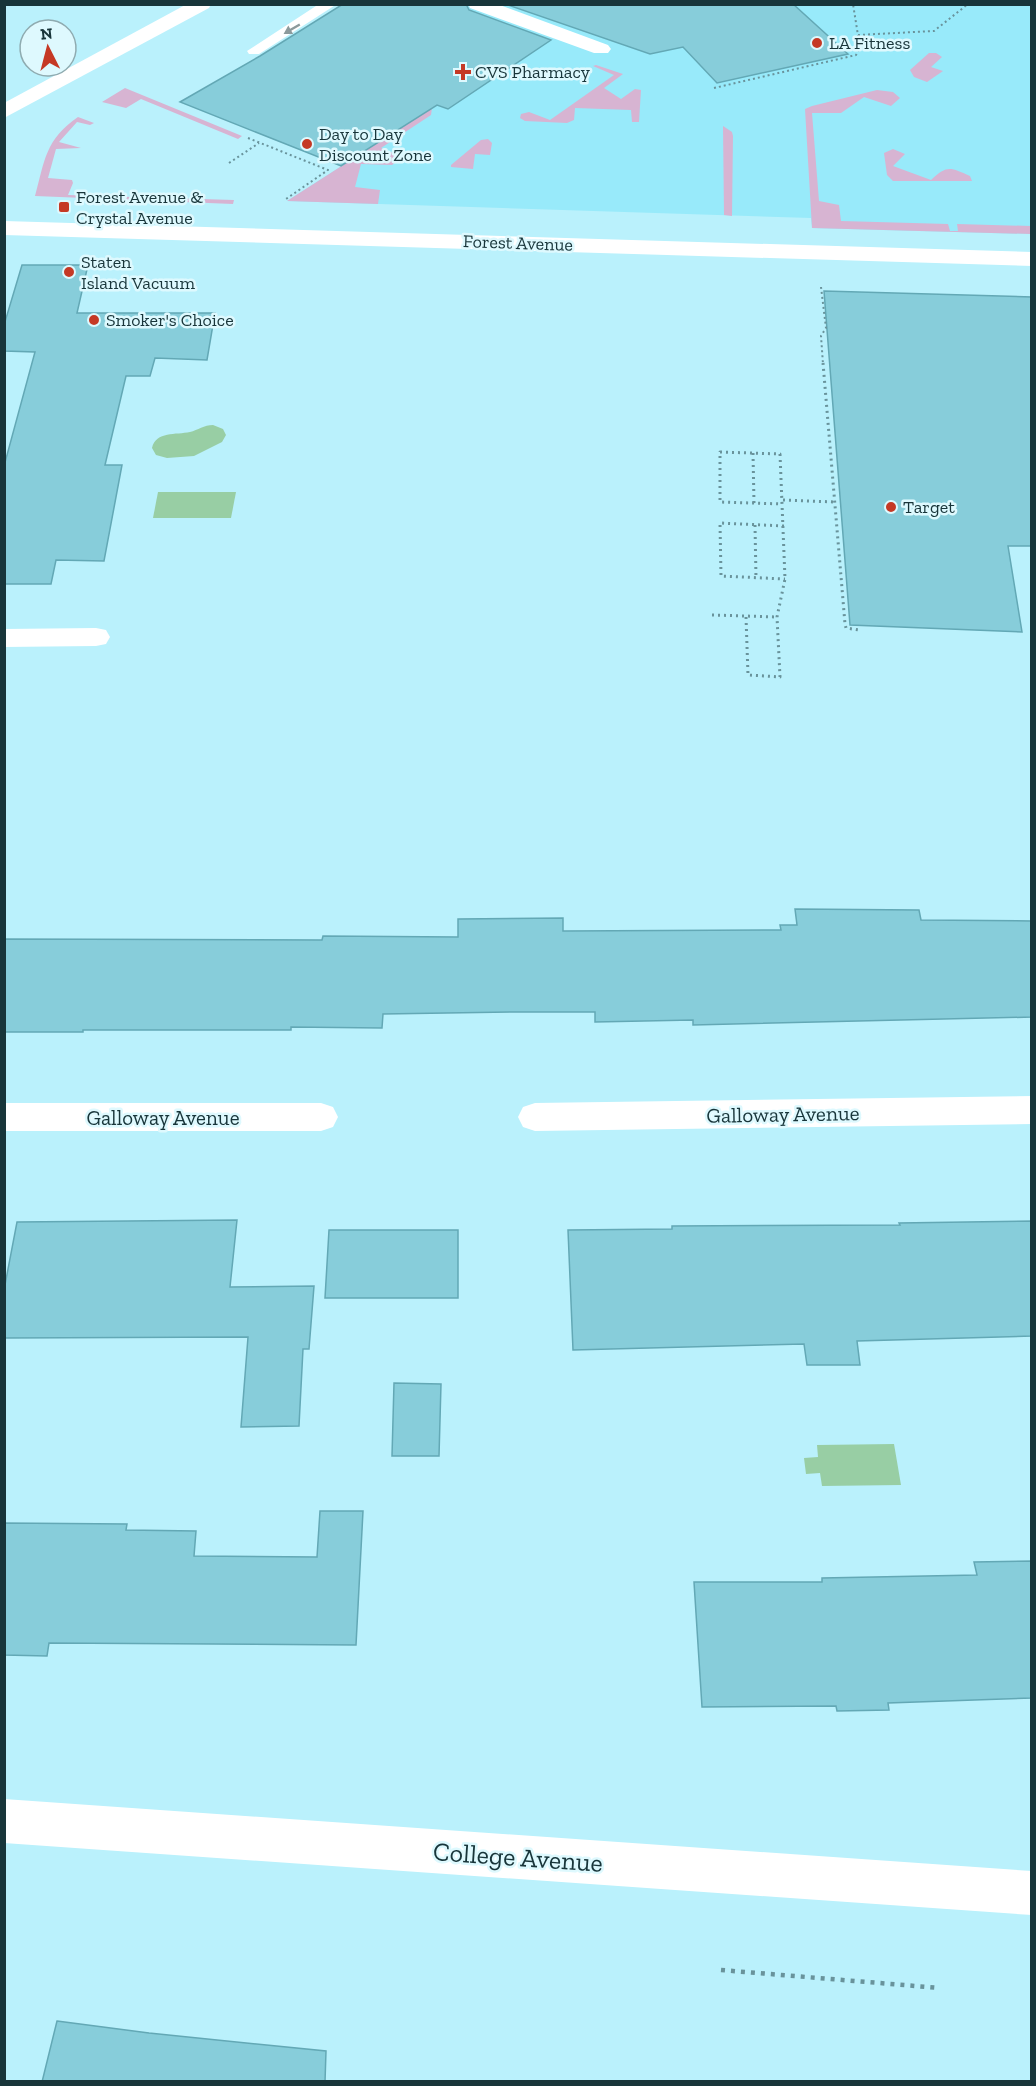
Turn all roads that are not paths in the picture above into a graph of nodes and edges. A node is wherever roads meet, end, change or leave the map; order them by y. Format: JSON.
{"nodes":[{"id":1,"x":202,"y":4,"type":"edge"},
{"id":2,"x":330,"y":4,"type":"edge"},
{"id":3,"x":477,"y":4,"type":"edge"},
{"id":4,"x":600,"y":49,"type":"dead end"},
{"id":5,"x":254,"y":51,"type":"dead end"},
{"id":6,"x":5,"y":114,"type":"edge"},
{"id":7,"x":4,"y":228,"type":"edge"},
{"id":8,"x":1032,"y":259,"type":"edge"},
{"id":9,"x":96,"y":637,"type":"dead end"},
{"id":10,"x":4,"y":638,"type":"edge"},
{"id":11,"x":1032,"y":1110,"type":"edge"},
{"id":12,"x":321,"y":1117,"type":"dead end"},
{"id":13,"x":535,"y":1117,"type":"dead end"},
{"id":14,"x":4,"y":1118,"type":"edge"},
{"id":15,"x":4,"y":1821,"type":"edge"},
{"id":16,"x":1032,"y":1893,"type":"edge"}],
"edges":[{"from":1,"to":6,"type":"street"},
{"from":2,"to":5,"type":"lane","one_way":true},
{"from":3,"to":4,"type":"street"},
{"from":7,"to":8,"type":"street","name":"Forest Avenue"},
{"from":9,"to":10,"type":"street"},
{"from":11,"to":13,"type":"street","name":"Galloway Avenue"},
{"from":12,"to":14,"type":"street","name":"Galloway Avenue"},
{"from":15,"to":16,"type":"street","name":"College Avenue"}]}
